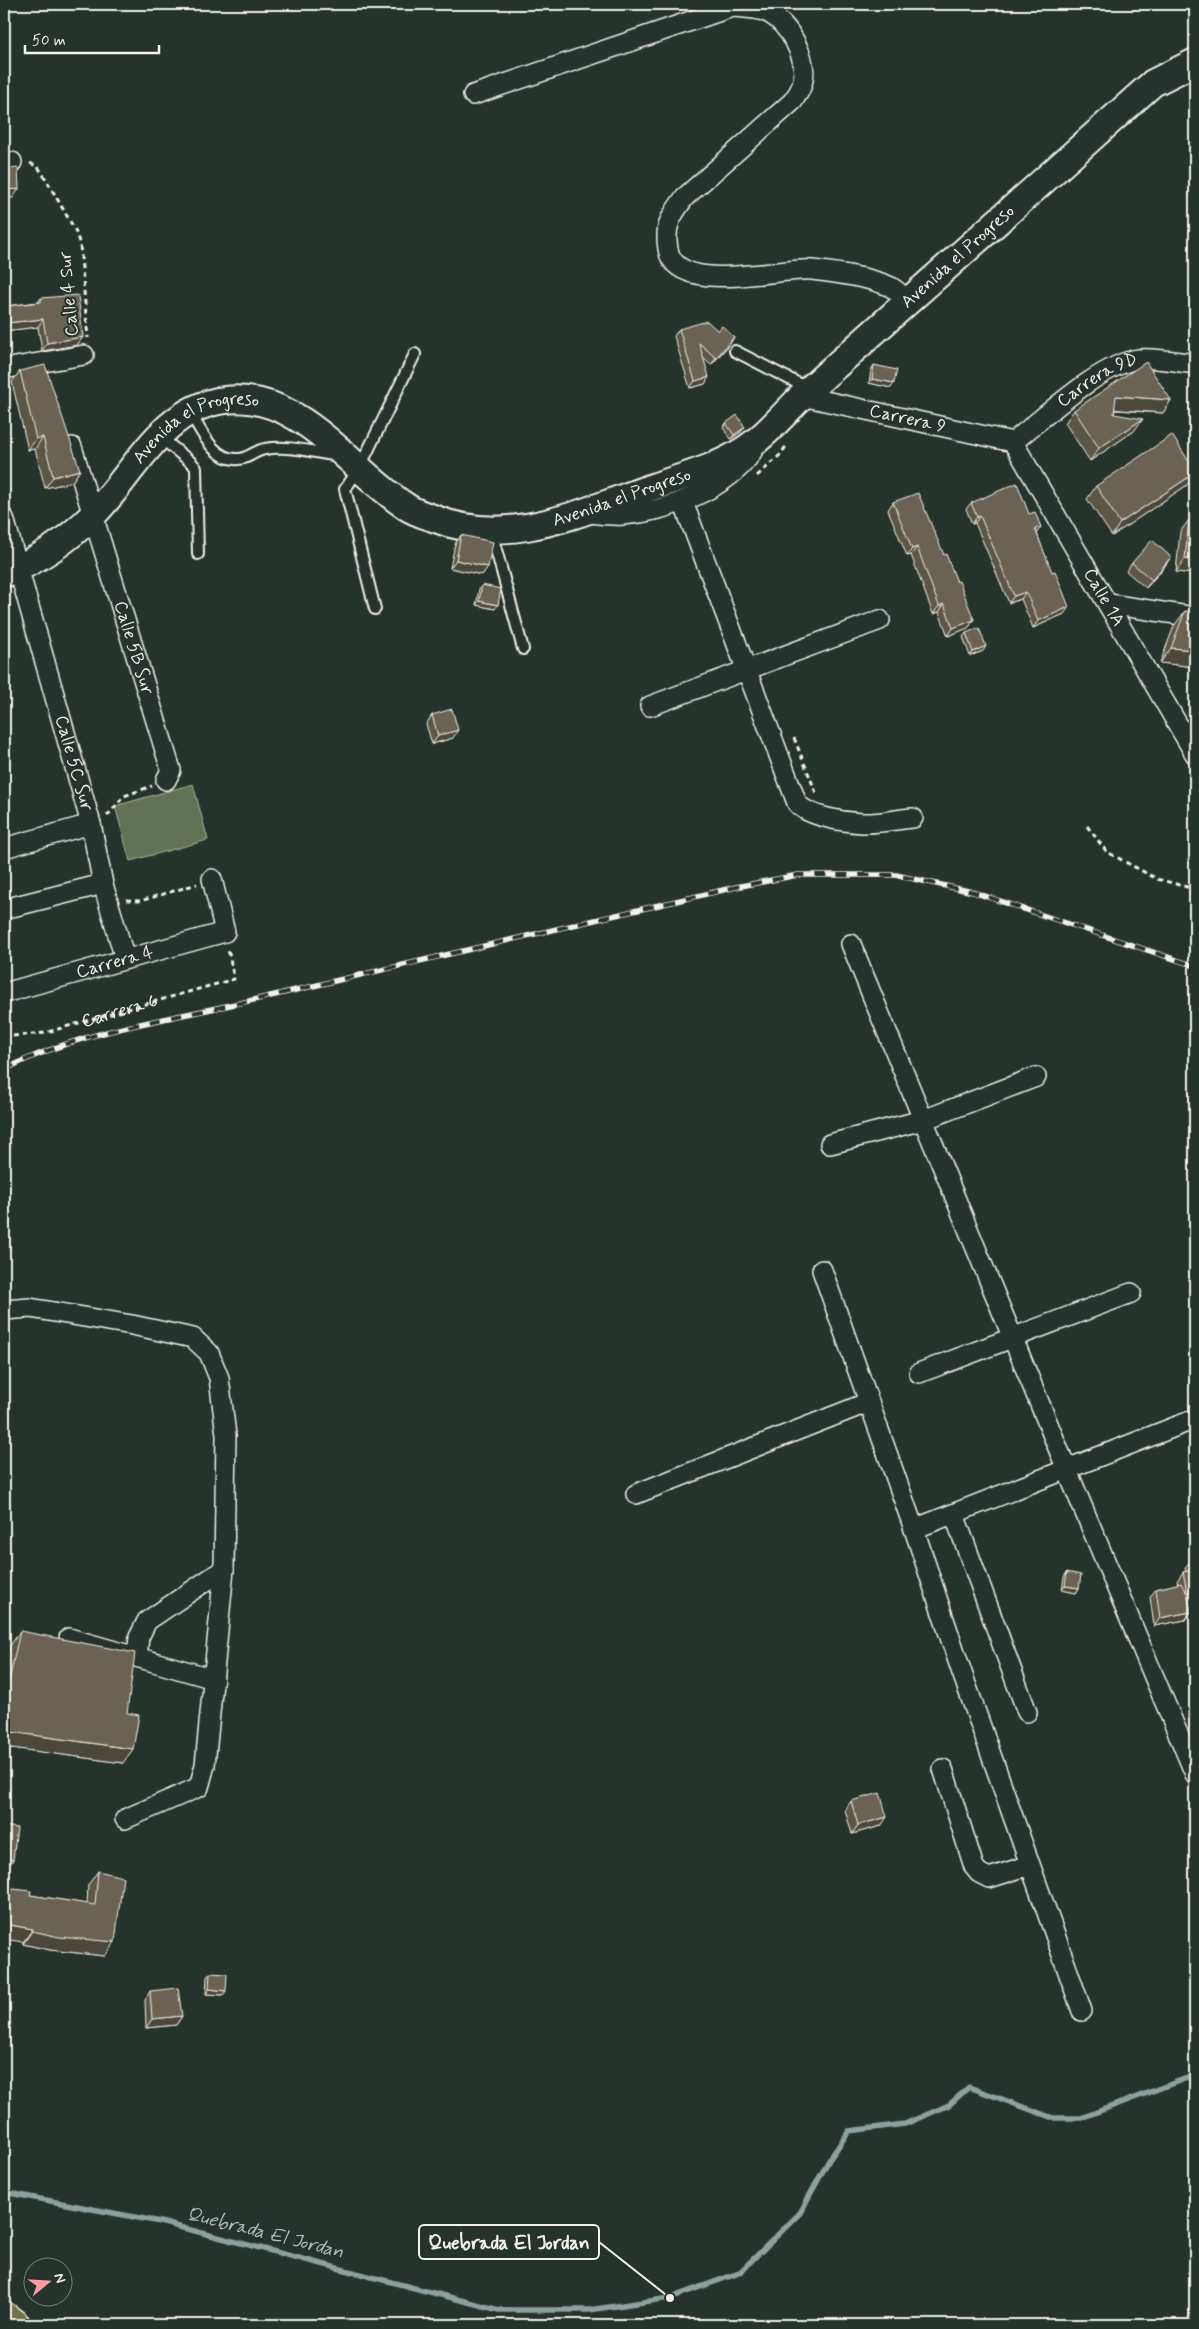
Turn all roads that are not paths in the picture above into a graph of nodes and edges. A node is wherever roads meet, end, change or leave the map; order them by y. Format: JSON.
{"nodes":[{"id":1,"x":1195,"y":62,"type":"edge"},
{"id":2,"x":473,"y":95,"type":"dead end"},
{"id":3,"x":909,"y":301,"type":"junction"},
{"id":4,"x":735,"y":351,"type":"dead end"},
{"id":5,"x":415,"y":354,"type":"dead end"},
{"id":6,"x":84,"y":355,"type":"road end"},
{"id":7,"x":44,"y":363,"type":"junction"},
{"id":8,"x":1195,"y":364,"type":"edge"},
{"id":9,"x":4,"y":369,"type":"edge"},
{"id":10,"x":50,"y":382,"type":"edge"},
{"id":11,"x":806,"y":393,"type":"junction"},
{"id":12,"x":190,"y":411,"type":"junction"},
{"id":13,"x":66,"y":429,"type":"edge"},
{"id":14,"x":160,"y":436,"type":"junction"},
{"id":15,"x":760,"y":438,"type":"junction"},
{"id":16,"x":1013,"y":442,"type":"junction"},
{"id":17,"x":352,"y":463,"type":"junction"},
{"id":18,"x":683,"y":502,"type":"junction"},
{"id":19,"x":579,"y":512,"type":"junction"},
{"id":20,"x":94,"y":514,"type":"junction"},
{"id":21,"x":4,"y":518,"type":"edge"},
{"id":22,"x":492,"y":531,"type":"junction"},
{"id":23,"x":198,"y":554,"type":"dead end"},
{"id":24,"x":12,"y":571,"type":"edge"},
{"id":25,"x":1109,"y":604,"type":"junction"},
{"id":26,"x":375,"y":609,"type":"dead end"},
{"id":27,"x":1195,"y":618,"type":"edge"},
{"id":28,"x":880,"y":620,"type":"dead end"},
{"id":29,"x":523,"y":649,"type":"dead end"},
{"id":30,"x":748,"y":669,"type":"junction"},
{"id":31,"x":650,"y":706,"type":"dead end"},
{"id":32,"x":1195,"y":754,"type":"edge"},
{"id":33,"x":166,"y":780,"type":"road end"},
{"id":34,"x":912,"y":818,"type":"dead end"},
{"id":35,"x":91,"y":824,"type":"junction"},
{"id":36,"x":4,"y":848,"type":"edge"},
{"id":37,"x":212,"y":879,"type":"road end"},
{"id":38,"x":103,"y":884,"type":"junction"},
{"id":39,"x":4,"y":909,"type":"edge"},
{"id":40,"x":851,"y":944,"type":"dead end"},
{"id":41,"x":125,"y":959,"type":"junction"},
{"id":42,"x":4,"y":993,"type":"edge"},
{"id":43,"x":1036,"y":1078,"type":"dead end"},
{"id":44,"x":923,"y":1120,"type":"junction"},
{"id":45,"x":830,"y":1144,"type":"dead end"},
{"id":46,"x":822,"y":1270,"type":"dead end"},
{"id":47,"x":1131,"y":1293,"type":"dead end"},
{"id":48,"x":4,"y":1310,"type":"edge"},
{"id":49,"x":1014,"y":1339,"type":"junction"},
{"id":50,"x":919,"y":1373,"type":"dead end"},
{"id":51,"x":869,"y":1402,"type":"junction"},
{"id":52,"x":1195,"y":1419,"type":"edge"},
{"id":53,"x":1067,"y":1470,"type":"junction"},
{"id":54,"x":636,"y":1494,"type":"dead end"},
{"id":55,"x":954,"y":1514,"type":"junction"},
{"id":56,"x":914,"y":1529,"type":"junction"},
{"id":57,"x":224,"y":1569,"type":"junction"},
{"id":58,"x":69,"y":1638,"type":"edge"},
{"id":59,"x":137,"y":1656,"type":"junction"},
{"id":60,"x":214,"y":1679,"type":"junction"},
{"id":61,"x":1027,"y":1712,"type":"dead end"},
{"id":62,"x":942,"y":1769,"type":"dead end"},
{"id":63,"x":1195,"y":1774,"type":"edge"},
{"id":64,"x":125,"y":1819,"type":"dead end"},
{"id":65,"x":1030,"y":1865,"type":"junction"},
{"id":66,"x":1082,"y":2011,"type":"dead end"},
{"id":67,"x":4,"y":2316,"type":"edge"},
{"id":68,"x":16,"y":2325,"type":"edge"}],
"edges":[{"from":1,"to":3,"type":"main road","name":"Avenida el Progreso"},
{"from":2,"to":3,"type":"street"},
{"from":3,"to":11,"type":"main road","name":"Avenida el Progreso"},
{"from":4,"to":11,"type":"lane"},
{"from":5,"to":17,"type":"lane"},
{"from":6,"to":7,"type":"street"},
{"from":7,"to":9,"type":"street"},
{"from":7,"to":10,"type":"street"},
{"from":8,"to":16,"type":"street","name":"Carrera 9D"},
{"from":11,"to":15,"type":"main road","name":"Avenida el Progreso"},
{"from":11,"to":16,"type":"street","name":"Carrera 9"},
{"from":12,"to":14,"type":"main road","name":"Avenida el Progreso"},
{"from":12,"to":17,"type":"main road","name":"Avenida el Progreso"},
{"from":12,"to":17,"type":"lane"},
{"from":13,"to":20,"type":"street","name":"Calle 5B Sur"},
{"from":14,"to":20,"type":"main road","name":"Avenida el Progreso"},
{"from":14,"to":23,"type":"lane"},
{"from":15,"to":18,"type":"street"},
{"from":15,"to":19,"type":"main road","name":"Avenida el Progreso"},
{"from":16,"to":25,"type":"street","name":"Calle 1A"},
{"from":17,"to":22,"type":"main road","name":"Avenida el Progreso"},
{"from":17,"to":26,"type":"lane"},
{"from":18,"to":19,"type":"street"},
{"from":18,"to":30,"type":"street"},
{"from":19,"to":22,"type":"main road","name":"Avenida el Progreso"},
{"from":20,"to":24,"type":"main road","name":"Avenida el Progreso"},
{"from":20,"to":33,"type":"street","name":"Calle 5B Sur"},
{"from":21,"to":24,"type":"street","name":"Calle 5C Sur"},
{"from":22,"to":29,"type":"lane"},
{"from":24,"to":35,"type":"street","name":"Calle 5C Sur"},
{"from":25,"to":27,"type":"street"},
{"from":25,"to":32,"type":"street","name":"Calle 1A"},
{"from":28,"to":30,"type":"street"},
{"from":30,"to":31,"type":"street"},
{"from":30,"to":34,"type":"street"},
{"from":35,"to":36,"type":"street"},
{"from":35,"to":38,"type":"street","name":"Calle 5C Sur"},
{"from":37,"to":41,"type":"street","name":"Carrera 4"},
{"from":38,"to":39,"type":"street"},
{"from":38,"to":41,"type":"street","name":"Calle 5C Sur"},
{"from":40,"to":44,"type":"street"},
{"from":41,"to":42,"type":"street","name":"Carrera 4"},
{"from":43,"to":44,"type":"street"},
{"from":44,"to":45,"type":"street"},
{"from":44,"to":49,"type":"street"},
{"from":46,"to":51,"type":"street"},
{"from":47,"to":49,"type":"street"},
{"from":48,"to":57,"type":"street"},
{"from":49,"to":50,"type":"street"},
{"from":49,"to":53,"type":"street"},
{"from":51,"to":54,"type":"street"},
{"from":51,"to":56,"type":"street"},
{"from":52,"to":53,"type":"street"},
{"from":53,"to":55,"type":"street"},
{"from":53,"to":63,"type":"street"},
{"from":55,"to":56,"type":"street"},
{"from":55,"to":61,"type":"street"},
{"from":56,"to":65,"type":"street"},
{"from":57,"to":59,"type":"street"},
{"from":57,"to":60,"type":"street"},
{"from":58,"to":59,"type":"street"},
{"from":59,"to":60,"type":"street"},
{"from":60,"to":64,"type":"street"},
{"from":62,"to":65,"type":"street"},
{"from":65,"to":66,"type":"street"},
{"from":67,"to":68,"type":"highway"}]}
